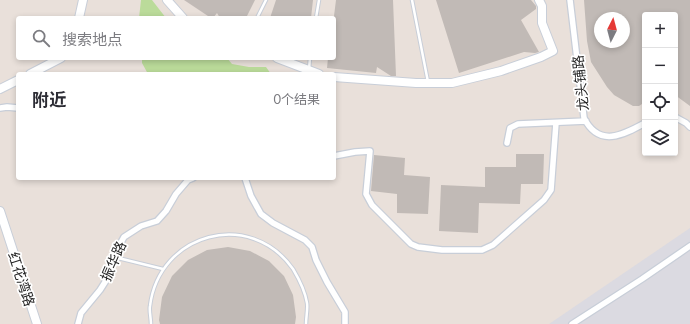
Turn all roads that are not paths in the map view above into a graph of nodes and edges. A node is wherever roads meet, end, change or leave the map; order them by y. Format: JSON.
{"nodes":[{"id":1,"x":83,"y":0,"type":"edge"},
{"id":2,"x":167,"y":0,"type":"edge"},
{"id":3,"x":266,"y":0,"type":"edge"},
{"id":4,"x":319,"y":0,"type":"edge"},
{"id":5,"x":412,"y":0,"type":"edge"},
{"id":6,"x":539,"y":0,"type":"edge"},
{"id":7,"x":570,"y":0,"type":"edge"},
{"id":8,"x":79,"y":16,"type":"edge"},
{"id":9,"x":181,"y":16,"type":"edge"},
{"id":10,"x":258,"y":16,"type":"edge"},
{"id":11,"x":316,"y":16,"type":"edge"},
{"id":12,"x":57,"y":60,"type":"edge"},
{"id":13,"x":282,"y":60,"type":"edge"},
{"id":14,"x":310,"y":60,"type":"edge"},
{"id":15,"x":309,"y":70,"type":"junction"},
{"id":16,"x":34,"y":72,"type":"edge"},
{"id":17,"x":314,"y":72,"type":"edge"},
{"id":18,"x":336,"y":77,"type":"edge"},
{"id":19,"x":16,"y":81,"type":"edge"},
{"id":20,"x":428,"y":83,"type":"junction"},
{"id":21,"x":0,"y":89,"type":"edge"},
{"id":22,"x":0,"y":108,"type":"edge"},
{"id":23,"x":16,"y":108,"type":"edge"},
{"id":24,"x":678,"y":119,"type":"edge"},
{"id":25,"x":586,"y":121,"type":"junction"},
{"id":26,"x":556,"y":123,"type":"junction"},
{"id":27,"x":642,"y":125,"type":"edge"},
{"id":28,"x":690,"y":127,"type":"edge"},
{"id":29,"x":507,"y":144,"type":"dead end"},
{"id":30,"x":336,"y":156,"type":"edge"},
{"id":31,"x":188,"y":180,"type":"edge"},
{"id":32,"x":246,"y":180,"type":"edge"},
{"id":33,"x":0,"y":211,"type":"edge"},
{"id":34,"x":690,"y":246,"type":"edge"},
{"id":35,"x":113,"y":257,"type":"junction"},
{"id":36,"x":163,"y":270,"type":"junction"},
{"id":37,"x":37,"y":324,"type":"edge"},
{"id":38,"x":78,"y":324,"type":"edge"},
{"id":39,"x":151,"y":324,"type":"edge"},
{"id":40,"x":306,"y":324,"type":"edge"},
{"id":41,"x":345,"y":324,"type":"edge"},
{"id":42,"x":572,"y":324,"type":"edge"}],
"edges":[{"from":1,"to":8,"type":"street"},
{"from":2,"to":9,"type":"street"},
{"from":3,"to":10,"type":"lane"},
{"from":4,"to":11,"type":"lane"},
{"from":5,"to":20,"type":"lane"},
{"from":6,"to":20,"type":"street"},
{"from":7,"to":25,"type":"street","name":"龙头铺路"},
{"from":12,"to":16,"type":"street"},
{"from":13,"to":15,"type":"street"},
{"from":14,"to":15,"type":"lane"},
{"from":15,"to":17,"type":"street"},
{"from":18,"to":20,"type":"street"},
{"from":19,"to":21,"type":"street"},
{"from":22,"to":23,"type":"street"},
{"from":24,"to":28,"type":"street"},
{"from":25,"to":26,"type":"street"},
{"from":25,"to":27,"type":"street","name":"龙头铺路"},
{"from":26,"to":29,"type":"street"},
{"from":26,"to":30,"type":"street"},
{"from":31,"to":35,"type":"street","name":"振华路"},
{"from":32,"to":41,"type":"street"},
{"from":33,"to":37,"type":"street","name":"红花湾路"},
{"from":34,"to":42,"type":"street"},
{"from":35,"to":36,"type":"lane"},
{"from":35,"to":38,"type":"street","name":"振华路"},
{"from":36,"to":39,"type":"lane"},
{"from":36,"to":40,"type":"lane"}]}
